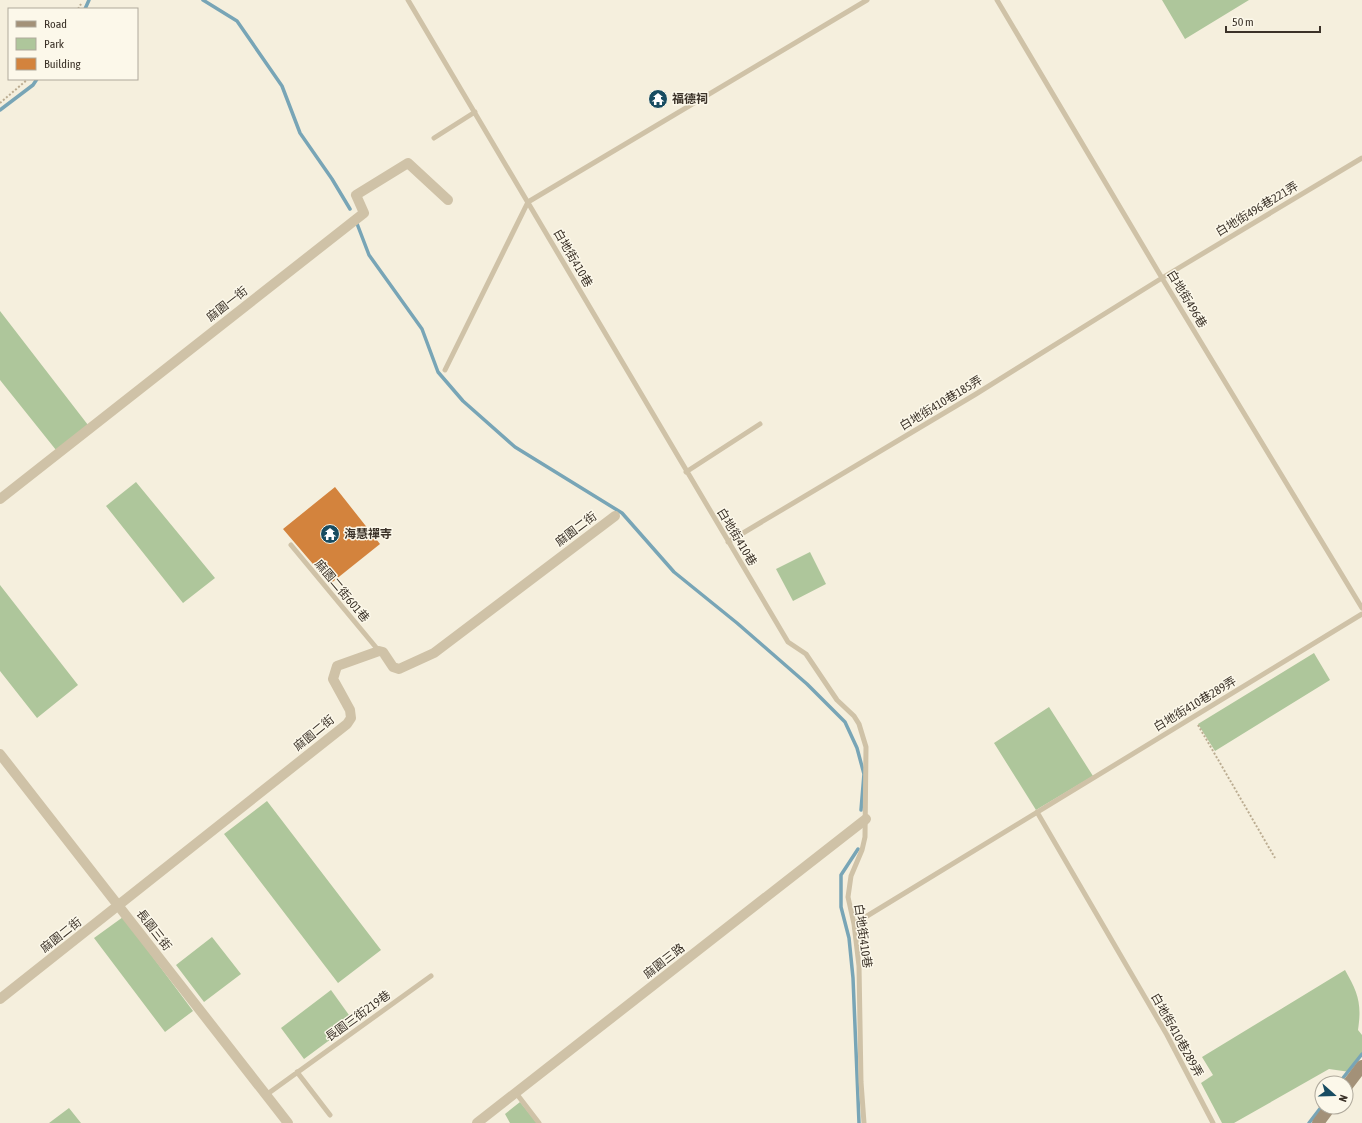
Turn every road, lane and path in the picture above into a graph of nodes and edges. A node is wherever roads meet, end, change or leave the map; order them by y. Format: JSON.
{"nodes":[{"id":1,"x":408,"y":0,"type":"edge"},
{"id":2,"x":868,"y":0,"type":"edge"},
{"id":3,"x":997,"y":0,"type":"edge"},
{"id":4,"x":81,"y":4,"type":"dead end"},
{"id":5,"x":79,"y":8,"type":"edge"},
{"id":6,"x":27,"y":80,"type":"edge"},
{"id":7,"x":0,"y":103,"type":"edge"},
{"id":8,"x":475,"y":112,"type":"junction"},
{"id":9,"x":434,"y":138,"type":"dead end"},
{"id":10,"x":1362,"y":158,"type":"edge"},
{"id":11,"x":448,"y":200,"type":"dead end"},
{"id":12,"x":528,"y":202,"type":"junction"},
{"id":13,"x":1162,"y":278,"type":"junction"},
{"id":14,"x":445,"y":370,"type":"dead end"},
{"id":15,"x":760,"y":424,"type":"dead end"},
{"id":16,"x":686,"y":472,"type":"junction"},
{"id":17,"x":0,"y":499,"type":"edge"},
{"id":18,"x":615,"y":516,"type":"dead end"},
{"id":19,"x":728,"y":542,"type":"junction"},
{"id":20,"x":291,"y":545,"type":"dead end"},
{"id":21,"x":1362,"y":608,"type":"edge"},
{"id":22,"x":1362,"y":614,"type":"edge"},
{"id":23,"x":379,"y":651,"type":"junction"},
{"id":24,"x":1193,"y":717,"type":"junction"},
{"id":25,"x":0,"y":754,"type":"edge"},
{"id":26,"x":1038,"y":812,"type":"junction"},
{"id":27,"x":866,"y":819,"type":"junction"},
{"id":28,"x":1275,"y":858,"type":"dead end"},
{"id":29,"x":119,"y":906,"type":"junction"},
{"id":30,"x":854,"y":924,"type":"junction"},
{"id":31,"x":431,"y":976,"type":"dead end"},
{"id":32,"x":0,"y":999,"type":"edge"},
{"id":33,"x":1362,"y":1066,"type":"edge"},
{"id":34,"x":297,"y":1072,"type":"junction"},
{"id":35,"x":1354,"y":1076,"type":"edge"},
{"id":36,"x":516,"y":1093,"type":"junction"},
{"id":37,"x":266,"y":1095,"type":"junction"},
{"id":38,"x":330,"y":1115,"type":"dead end"},
{"id":39,"x":288,"y":1123,"type":"edge"},
{"id":40,"x":477,"y":1123,"type":"edge"},
{"id":41,"x":539,"y":1123,"type":"edge"},
{"id":42,"x":864,"y":1123,"type":"edge"},
{"id":43,"x":1213,"y":1123,"type":"edge"}],
"edges":[{"from":1,"to":8,"type":"lane","name":"白地街410巷"},
{"from":2,"to":12,"type":"lane"},
{"from":3,"to":13,"type":"lane","name":"白地街496巷"},
{"from":4,"to":5,"type":"path"},
{"from":6,"to":7,"type":"path"},
{"from":8,"to":9,"type":"lane"},
{"from":8,"to":12,"type":"lane","name":"白地街410巷"},
{"from":10,"to":13,"type":"lane","name":"白地街496巷221弄"},
{"from":11,"to":17,"type":"street","name":"麻園一街"},
{"from":12,"to":14,"type":"lane"},
{"from":12,"to":16,"type":"lane","name":"白地街410巷"},
{"from":13,"to":19,"type":"lane","name":"白地街410巷185弄"},
{"from":13,"to":21,"type":"lane","name":"白地街496巷"},
{"from":15,"to":16,"type":"lane"},
{"from":16,"to":19,"type":"lane","name":"白地街410巷"},
{"from":18,"to":23,"type":"street","name":"麻園二街"},
{"from":19,"to":27,"type":"lane","name":"白地街410巷"},
{"from":20,"to":23,"type":"lane","name":"麻園二街601巷"},
{"from":22,"to":24,"type":"lane","name":"白地街410巷289弄"},
{"from":23,"to":29,"type":"street","name":"麻園二街"},
{"from":24,"to":26,"type":"lane","name":"白地街410巷289弄"},
{"from":24,"to":28,"type":"path"},
{"from":25,"to":29,"type":"street","name":"長園三街"},
{"from":26,"to":30,"type":"lane","name":"白地街410巷289弄"},
{"from":26,"to":43,"type":"lane","name":"白地街410巷289弄"},
{"from":27,"to":30,"type":"lane","name":"白地街410巷"},
{"from":27,"to":36,"type":"street","name":"麻園三路"},
{"from":29,"to":32,"type":"street","name":"麻園二街"},
{"from":29,"to":37,"type":"street","name":"長園三街"},
{"from":30,"to":42,"type":"lane","name":"白地街410巷"},
{"from":31,"to":34,"type":"lane","name":"長園三街219巷"},
{"from":33,"to":35,"type":"street"},
{"from":34,"to":37,"type":"lane","name":"長園三街219巷"},
{"from":34,"to":38,"type":"lane"},
{"from":36,"to":40,"type":"street","name":"麻園三路"},
{"from":36,"to":41,"type":"lane"},
{"from":37,"to":39,"type":"street","name":"長園三街"}]}
